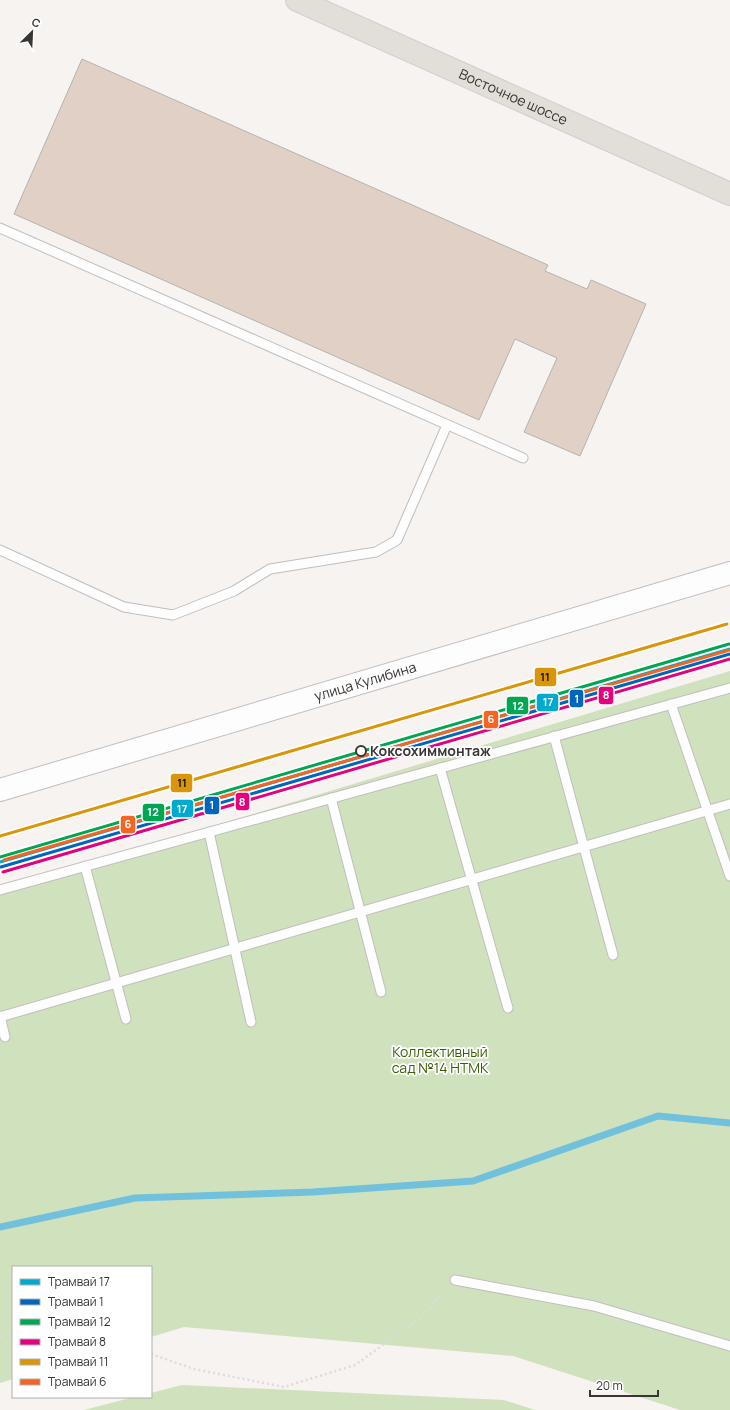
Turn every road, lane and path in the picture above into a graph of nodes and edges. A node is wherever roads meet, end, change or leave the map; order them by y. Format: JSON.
{"nodes":[{"id":1,"x":297,"y":0,"type":"edge"},
{"id":2,"x":730,"y":194,"type":"edge"},
{"id":3,"x":0,"y":228,"type":"edge"},
{"id":4,"x":447,"y":425,"type":"junction"},
{"id":5,"x":523,"y":458,"type":"dead end"},
{"id":6,"x":0,"y":550,"type":"edge"},
{"id":7,"x":730,"y":573,"type":"edge"},
{"id":8,"x":730,"y":688,"type":"edge"},
{"id":9,"x":671,"y":704,"type":"junction"},
{"id":10,"x":554,"y":736,"type":"junction"},
{"id":11,"x":440,"y":768,"type":"junction"},
{"id":12,"x":0,"y":790,"type":"edge"},
{"id":13,"x":331,"y":798,"type":"junction"},
{"id":14,"x":730,"y":804,"type":"edge"},
{"id":15,"x":707,"y":810,"type":"junction"},
{"id":16,"x":209,"y":832,"type":"junction"},
{"id":17,"x":584,"y":846,"type":"junction"},
{"id":18,"x":86,"y":866,"type":"junction"},
{"id":19,"x":730,"y":876,"type":"edge"},
{"id":20,"x":471,"y":879,"type":"junction"},
{"id":21,"x":0,"y":890,"type":"edge"},
{"id":22,"x":360,"y":912,"type":"junction"},
{"id":23,"x":234,"y":948,"type":"junction"},
{"id":24,"x":613,"y":955,"type":"dead end"},
{"id":25,"x":117,"y":983,"type":"junction"},
{"id":26,"x":381,"y":992,"type":"dead end"},
{"id":27,"x":508,"y":1008,"type":"dead end"},
{"id":28,"x":0,"y":1016,"type":"edge"},
{"id":29,"x":126,"y":1019,"type":"dead end"},
{"id":30,"x":251,"y":1022,"type":"dead end"},
{"id":31,"x":5,"y":1037,"type":"dead end"},
{"id":32,"x":455,"y":1280,"type":"joint"},
{"id":33,"x":12,"y":1332,"type":"edge"},
{"id":34,"x":0,"y":1338,"type":"edge"},
{"id":35,"x":730,"y":1346,"type":"edge"},
{"id":36,"x":152,"y":1354,"type":"edge"}],
"edges":[{"from":1,"to":2,"type":"main road","name":"Восточное шоссе"},
{"from":3,"to":4,"type":"lane"},
{"from":4,"to":5,"type":"lane"},
{"from":4,"to":6,"type":"lane"},
{"from":7,"to":12,"type":"street","name":"улица Кулибина"},
{"from":8,"to":9,"type":"lane"},
{"from":9,"to":10,"type":"lane"},
{"from":9,"to":15,"type":"lane"},
{"from":10,"to":11,"type":"lane"},
{"from":10,"to":17,"type":"lane"},
{"from":11,"to":13,"type":"lane"},
{"from":11,"to":20,"type":"lane"},
{"from":13,"to":16,"type":"lane"},
{"from":13,"to":22,"type":"lane"},
{"from":14,"to":15,"type":"lane"},
{"from":15,"to":17,"type":"lane"},
{"from":15,"to":19,"type":"lane"},
{"from":16,"to":18,"type":"lane"},
{"from":16,"to":23,"type":"lane"},
{"from":17,"to":20,"type":"lane"},
{"from":17,"to":24,"type":"lane"},
{"from":18,"to":21,"type":"lane"},
{"from":18,"to":25,"type":"lane"},
{"from":20,"to":22,"type":"lane"},
{"from":20,"to":27,"type":"lane"},
{"from":22,"to":23,"type":"lane"},
{"from":22,"to":26,"type":"lane"},
{"from":23,"to":25,"type":"lane"},
{"from":23,"to":30,"type":"lane"},
{"from":25,"to":28,"type":"lane"},
{"from":25,"to":29,"type":"lane"},
{"from":28,"to":31,"type":"lane"},
{"from":32,"to":35,"type":"lane"},
{"from":32,"to":36,"type":"path"},
{"from":33,"to":34,"type":"path"}]}
